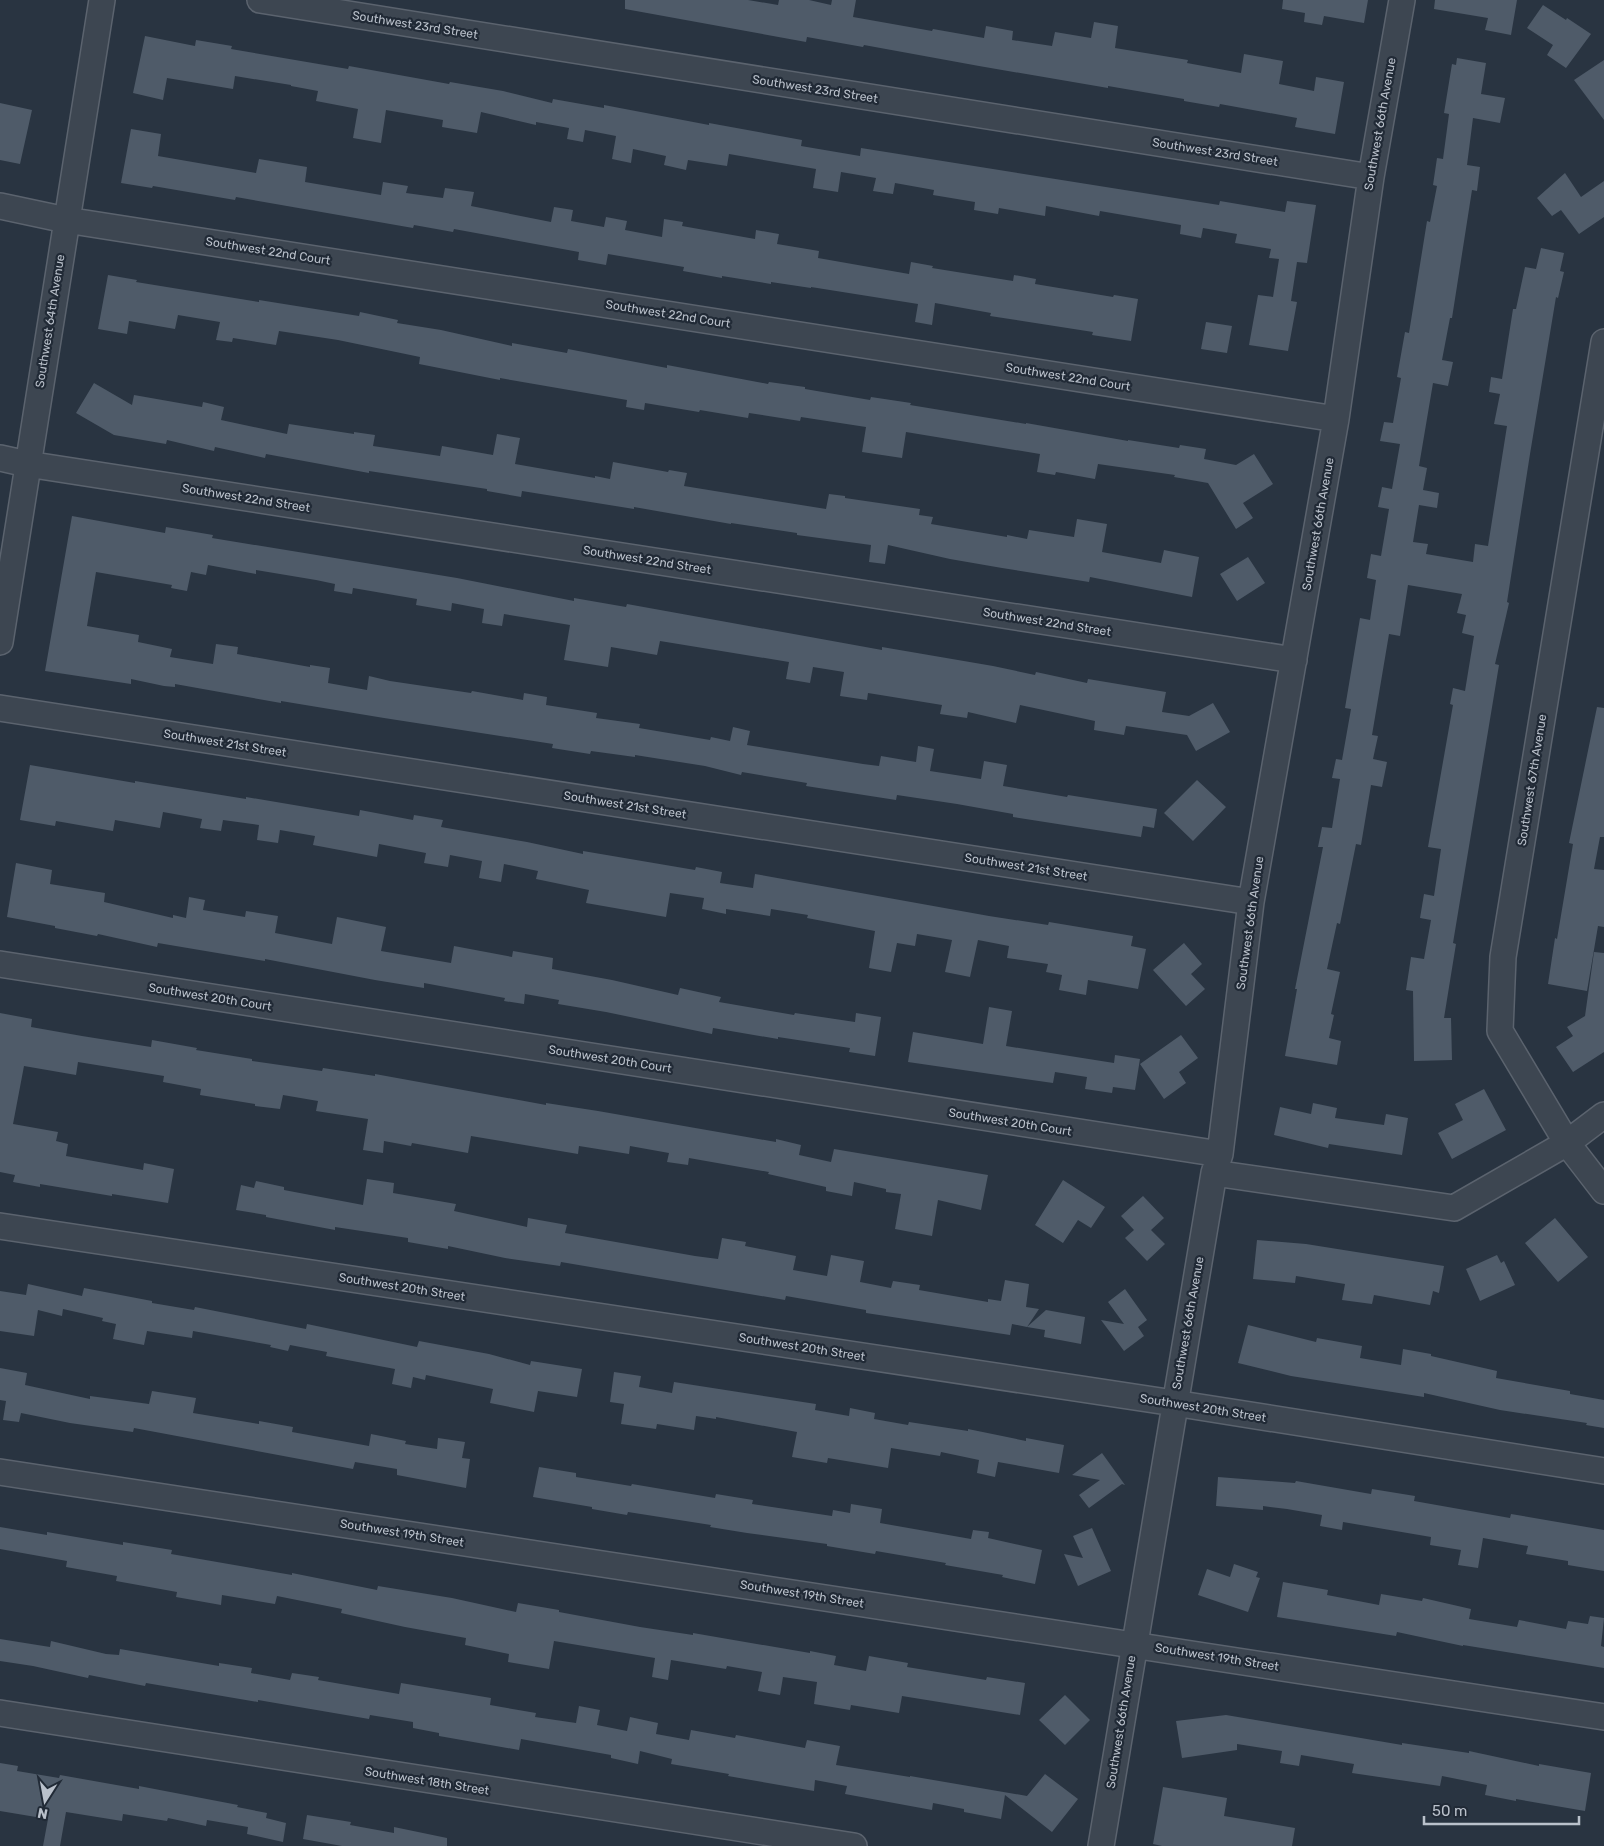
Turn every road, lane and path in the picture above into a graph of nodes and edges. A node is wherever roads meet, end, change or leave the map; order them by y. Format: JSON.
{"nodes":[{"id":1,"x":102,"y":0,"type":"edge"},
{"id":2,"x":260,"y":0,"type":"edge"},
{"id":3,"x":1402,"y":0,"type":"edge"},
{"id":4,"x":1371,"y":177,"type":"junction"},
{"id":5,"x":0,"y":206,"type":"edge"},
{"id":6,"x":66,"y":220,"type":"junction"},
{"id":7,"x":1604,"y":342,"type":"edge"},
{"id":8,"x":1336,"y":419,"type":"junction"},
{"id":9,"x":0,"y":458,"type":"edge"},
{"id":10,"x":28,"y":464,"type":"junction"},
{"id":11,"x":0,"y":642,"type":"edge"},
{"id":12,"x":1294,"y":660,"type":"junction"},
{"id":13,"x":0,"y":708,"type":"edge"},
{"id":14,"x":1251,"y":902,"type":"junction"},
{"id":15,"x":0,"y":964,"type":"edge"},
{"id":16,"x":1604,"y":1115,"type":"edge"},
{"id":17,"x":1568,"y":1143,"type":"junction"},
{"id":18,"x":1217,"y":1163,"type":"junction"},
{"id":19,"x":1604,"y":1191,"type":"edge"},
{"id":20,"x":0,"y":1226,"type":"edge"},
{"id":21,"x":1174,"y":1403,"type":"junction"},
{"id":22,"x":0,"y":1472,"type":"edge"},
{"id":23,"x":1604,"y":1472,"type":"edge"},
{"id":24,"x":1134,"y":1644,"type":"junction"},
{"id":25,"x":0,"y":1713,"type":"edge"},
{"id":26,"x":1604,"y":1717,"type":"edge"},
{"id":27,"x":854,"y":1846,"type":"edge"},
{"id":28,"x":1101,"y":1846,"type":"edge"}],
"edges":[{"from":1,"to":6,"type":"street","name":"Southwest 64th Avenue"},
{"from":2,"to":4,"type":"street","name":"Southwest 23rd Street"},
{"from":3,"to":4,"type":"street","name":"Southwest 66th Avenue"},
{"from":4,"to":8,"type":"street","name":"Southwest 66th Avenue"},
{"from":5,"to":6,"type":"street","name":"Southwest 22nd Court"},
{"from":6,"to":8,"type":"street","name":"Southwest 22nd Court"},
{"from":6,"to":10,"type":"street","name":"Southwest 64th Avenue"},
{"from":7,"to":17,"type":"street","name":"Southwest 67th Avenue"},
{"from":8,"to":12,"type":"street","name":"Southwest 66th Avenue"},
{"from":9,"to":10,"type":"street","name":"Southwest 22nd Street"},
{"from":10,"to":11,"type":"street","name":"Southwest 64th Avenue"},
{"from":10,"to":12,"type":"street","name":"Southwest 22nd Street"},
{"from":12,"to":14,"type":"street","name":"Southwest 66th Avenue"},
{"from":13,"to":14,"type":"street","name":"Southwest 21st Street"},
{"from":14,"to":18,"type":"street","name":"Southwest 66th Avenue"},
{"from":15,"to":18,"type":"street","name":"Southwest 20th Court"},
{"from":16,"to":17,"type":"street","name":"Southwest 20th Court"},
{"from":17,"to":18,"type":"street","name":"Southwest 20th Court"},
{"from":17,"to":19,"type":"street","name":"Southwest 67th Avenue"},
{"from":18,"to":21,"type":"street","name":"Southwest 66th Avenue"},
{"from":20,"to":21,"type":"street","name":"Southwest 20th Street"},
{"from":21,"to":23,"type":"street","name":"Southwest 20th Street"},
{"from":21,"to":24,"type":"street","name":"Southwest 66th Avenue"},
{"from":22,"to":24,"type":"street","name":"Southwest 19th Street"},
{"from":24,"to":26,"type":"street","name":"Southwest 19th Street"},
{"from":24,"to":28,"type":"street","name":"Southwest 66th Avenue"},
{"from":25,"to":27,"type":"street","name":"Southwest 18th Street"}]}
